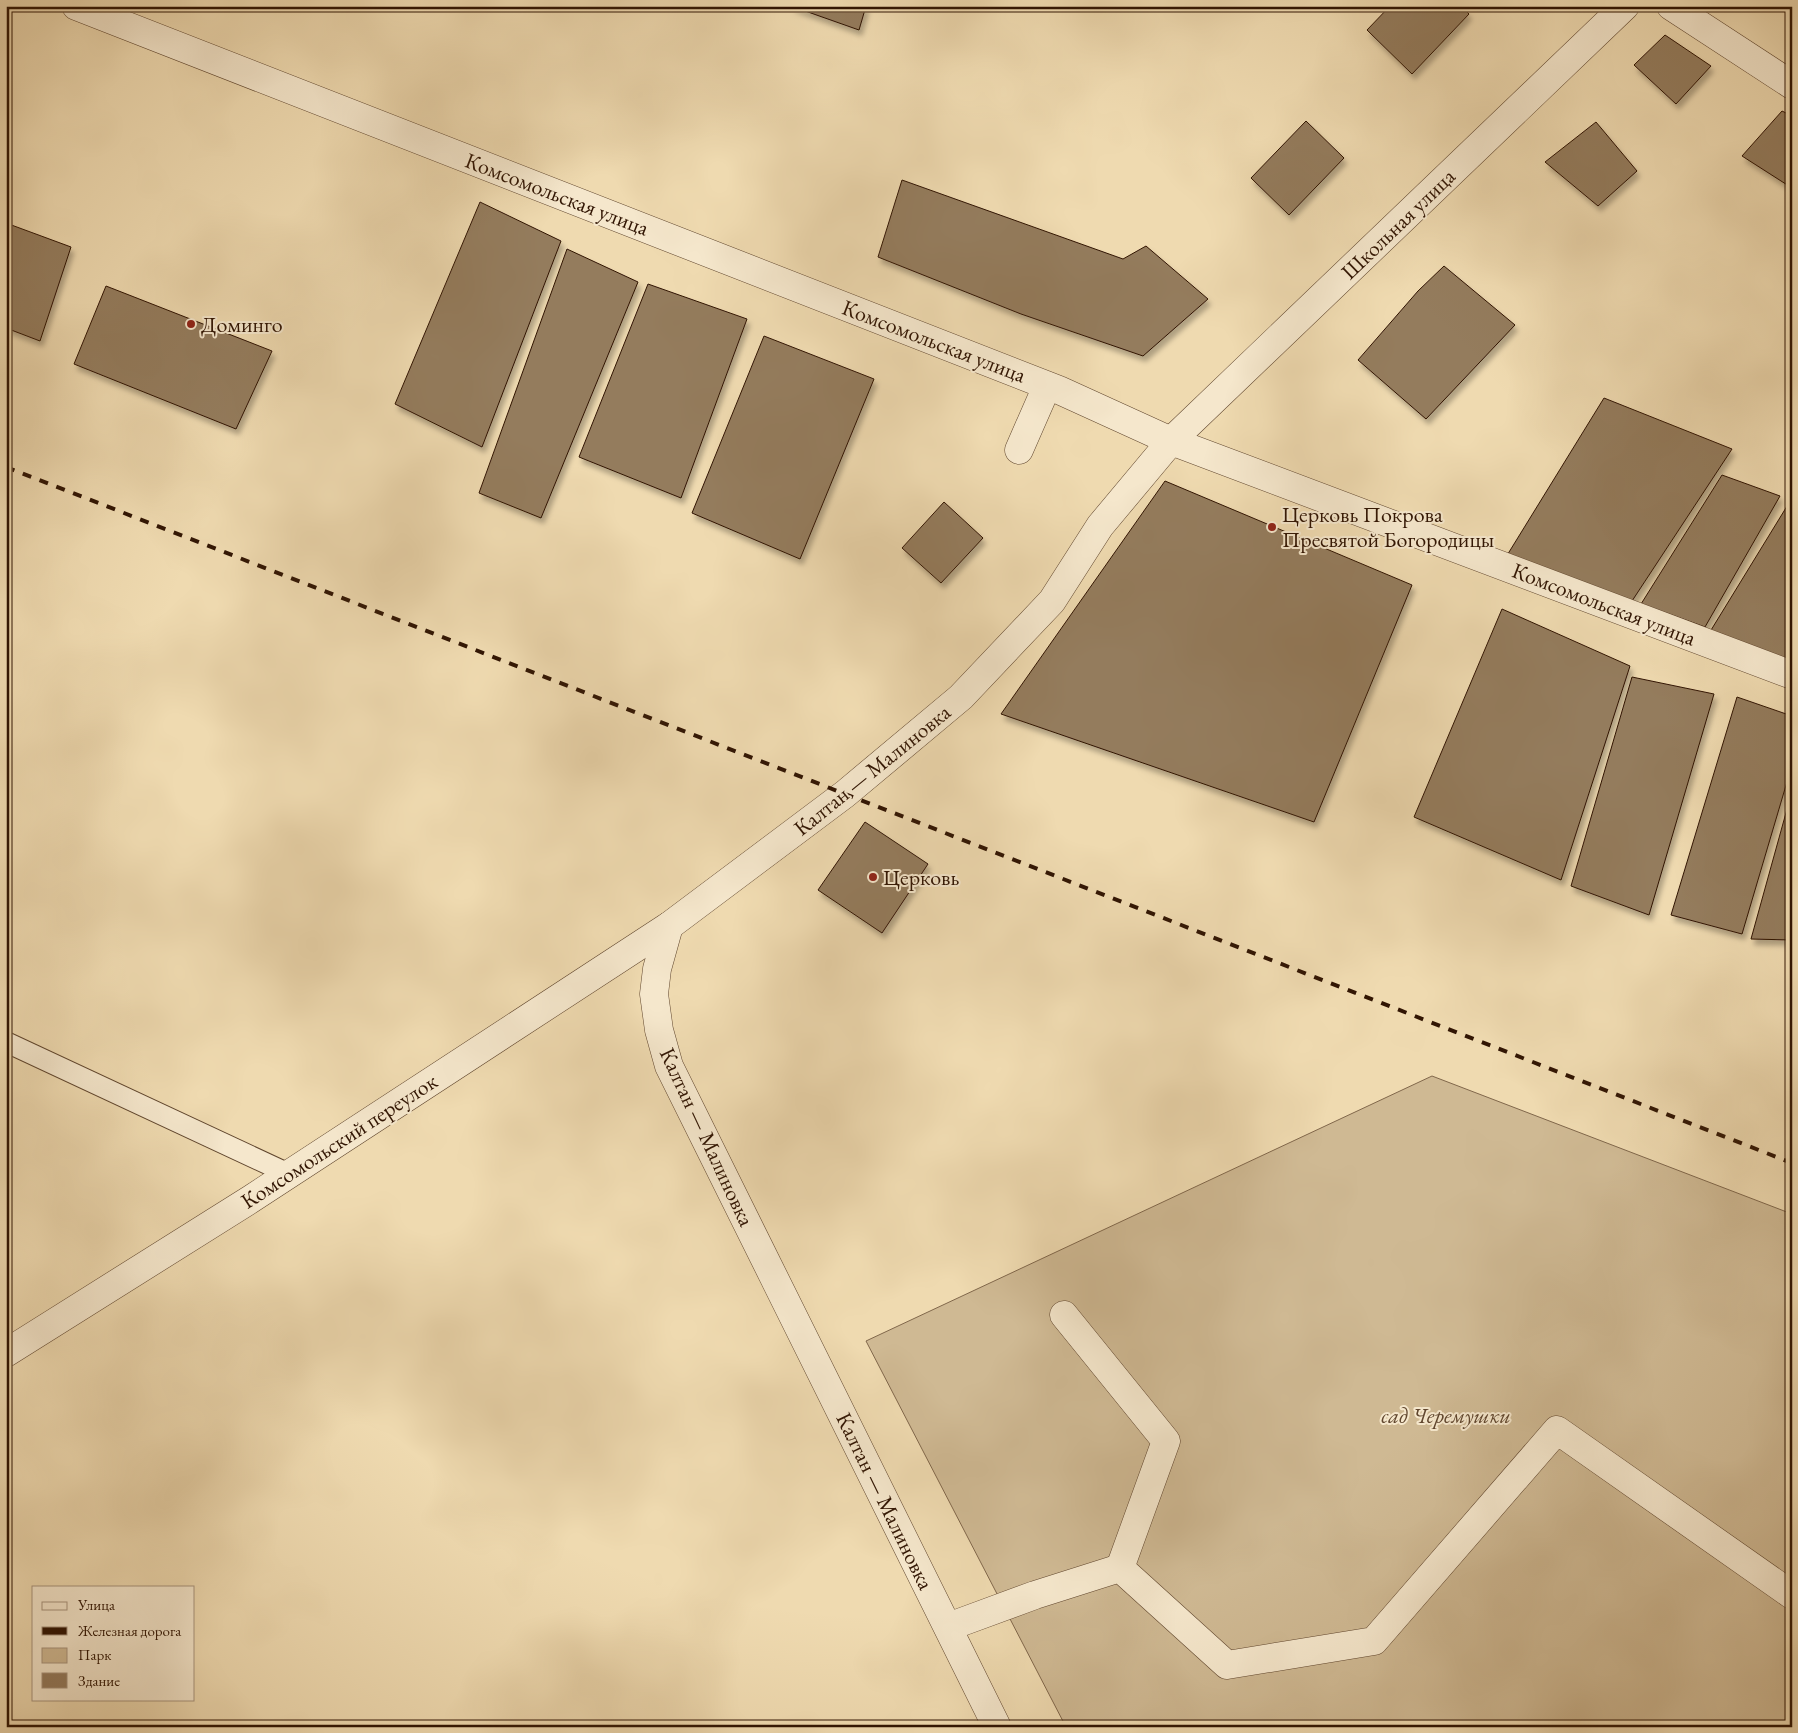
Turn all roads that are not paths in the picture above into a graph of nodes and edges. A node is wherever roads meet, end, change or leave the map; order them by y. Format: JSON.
{"nodes":[{"id":1,"x":76,"y":6,"type":"edge"},
{"id":2,"x":1625,"y":6,"type":"edge"},
{"id":3,"x":1671,"y":6,"type":"edge"},
{"id":4,"x":1792,"y":85,"type":"edge"},
{"id":5,"x":1048,"y":386,"type":"junction"},
{"id":6,"x":1171,"y":441,"type":"junction"},
{"id":7,"x":1019,"y":450,"type":"dead end"},
{"id":8,"x":1792,"y":675,"type":"edge"},
{"id":9,"x":669,"y":926,"type":"junction"},
{"id":10,"x":6,"y":1042,"type":"edge"},
{"id":11,"x":289,"y":1174,"type":"junction"},
{"id":12,"x":1064,"y":1315,"type":"dead end"},
{"id":13,"x":6,"y":1353,"type":"edge"},
{"id":14,"x":1120,"y":1568,"type":"junction"},
{"id":15,"x":1792,"y":1595,"type":"edge"},
{"id":16,"x":948,"y":1627,"type":"junction"},
{"id":17,"x":997,"y":1727,"type":"edge"}],
"edges":[{"from":1,"to":5,"type":"street","name":"Комсомольская улица"},
{"from":2,"to":6,"type":"street","name":"Школьная улица"},
{"from":3,"to":4,"type":"street"},
{"from":5,"to":6,"type":"street","name":"Комсомольская улица"},
{"from":5,"to":7,"type":"street"},
{"from":6,"to":8,"type":"street","name":"Комсомольская улица"},
{"from":6,"to":9,"type":"street","name":"Калтан — Малиновка"},
{"from":9,"to":11,"type":"street","name":"Комсомольский переулок"},
{"from":9,"to":16,"type":"street","name":"Калтан — Малиновка"},
{"from":10,"to":11,"type":"lane"},
{"from":11,"to":13,"type":"street","name":"Комсомольский переулок"},
{"from":12,"to":14,"type":"street"},
{"from":14,"to":15,"type":"street"},
{"from":14,"to":16,"type":"street"},
{"from":16,"to":17,"type":"street","name":"Калтан — Малиновка"}]}
